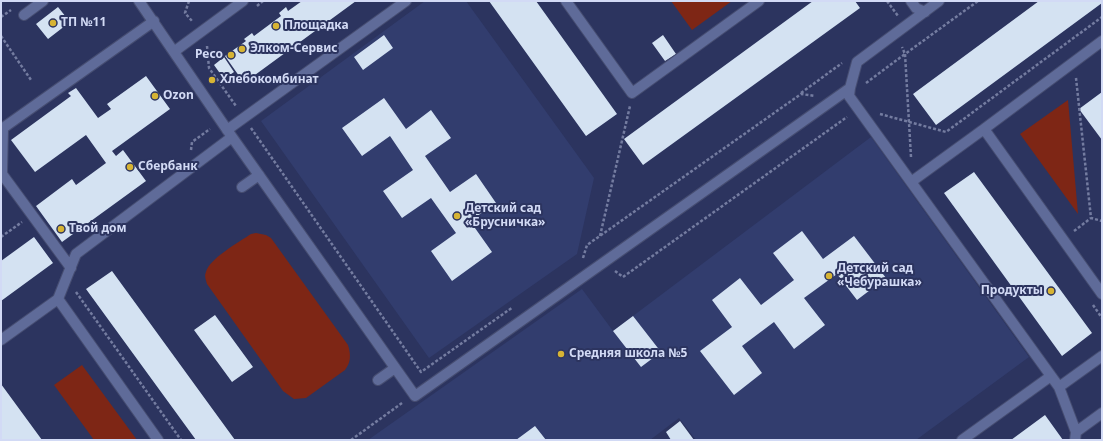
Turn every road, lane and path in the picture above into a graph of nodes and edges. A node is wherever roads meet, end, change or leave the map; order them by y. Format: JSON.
{"nodes":[{"id":1,"x":42,"y":1,"type":"edge"},
{"id":2,"x":140,"y":1,"type":"edge"},
{"id":3,"x":188,"y":1,"type":"edge"},
{"id":4,"x":243,"y":1,"type":"edge"},
{"id":5,"x":406,"y":1,"type":"edge"},
{"id":6,"x":566,"y":1,"type":"edge"},
{"id":7,"x":759,"y":1,"type":"edge"},
{"id":8,"x":912,"y":1,"type":"edge"},
{"id":9,"x":939,"y":1,"type":"edge"},
{"id":10,"x":978,"y":1,"type":"edge"},
{"id":11,"x":925,"y":12,"type":"junction"},
{"id":12,"x":24,"y":15,"type":"dead end"},
{"id":13,"x":1102,"y":17,"type":"edge"},
{"id":14,"x":154,"y":21,"type":"junction"},
{"id":15,"x":200,"y":33,"type":"junction"},
{"id":16,"x":1,"y":36,"type":"edge"},
{"id":17,"x":1072,"y":39,"type":"junction"},
{"id":18,"x":1102,"y":41,"type":"edge"},
{"id":19,"x":175,"y":51,"type":"junction"},
{"id":20,"x":905,"y":54,"type":"junction"},
{"id":21,"x":1074,"y":62,"type":"junction"},
{"id":22,"x":31,"y":80,"type":"dead end"},
{"id":23,"x":850,"y":92,"type":"junction"},
{"id":24,"x":835,"y":99,"type":"junction"},
{"id":25,"x":626,"y":100,"type":"dead end"},
{"id":26,"x":637,"y":101,"type":"dead end"},
{"id":27,"x":630,"y":106,"type":"junction"},
{"id":28,"x":858,"y":109,"type":"junction"},
{"id":29,"x":244,"y":118,"type":"junction"},
{"id":30,"x":909,"y":122,"type":"junction"},
{"id":31,"x":984,"y":129,"type":"junction"},
{"id":32,"x":230,"y":134,"type":"junction"},
{"id":33,"x":922,"y":174,"type":"junction"},
{"id":34,"x":258,"y":175,"type":"junction"},
{"id":35,"x":911,"y":182,"type":"junction"},
{"id":36,"x":242,"y":187,"type":"dead end"},
{"id":37,"x":1102,"y":221,"type":"edge"},
{"id":38,"x":27,"y":225,"type":"dead end"},
{"id":39,"x":600,"y":236,"type":"junction"},
{"id":40,"x":1,"y":237,"type":"edge"},
{"id":41,"x":584,"y":257,"type":"junction"},
{"id":42,"x":578,"y":262,"type":"dead end"},
{"id":43,"x":604,"y":262,"type":"junction"},
{"id":44,"x":71,"y":268,"type":"junction"},
{"id":45,"x":1102,"y":294,"type":"edge"},
{"id":46,"x":58,"y":299,"type":"junction"},
{"id":47,"x":519,"y":303,"type":"dead end"},
{"id":48,"x":1,"y":340,"type":"edge"},
{"id":49,"x":1102,"y":356,"type":"edge"},
{"id":50,"x":395,"y":368,"type":"junction"},
{"id":51,"x":421,"y":372,"type":"junction"},
{"id":52,"x":1051,"y":376,"type":"junction"},
{"id":53,"x":378,"y":380,"type":"dead end"},
{"id":54,"x":1059,"y":387,"type":"junction"},
{"id":55,"x":411,"y":391,"type":"junction"},
{"id":56,"x":1102,"y":413,"type":"edge"},
{"id":57,"x":1076,"y":436,"type":"edge"},
{"id":58,"x":158,"y":440,"type":"edge"},
{"id":59,"x":181,"y":440,"type":"edge"},
{"id":60,"x":351,"y":440,"type":"edge"},
{"id":61,"x":962,"y":440,"type":"edge"}],
"edges":[{"from":1,"to":12,"type":"lane"},
{"from":2,"to":14,"type":"lane"},
{"from":3,"to":15,"type":"path"},
{"from":4,"to":15,"type":"lane"},
{"from":5,"to":29,"type":"lane"},
{"from":6,"to":7,"type":"lane"},
{"from":8,"to":11,"type":"lane"},
{"from":9,"to":11,"type":"lane"},
{"from":10,"to":20,"type":"path"},
{"from":11,"to":23,"type":"lane"},
{"from":13,"to":17,"type":"path"},
{"from":14,"to":19,"type":"lane"},
{"from":14,"to":44,"type":"lane"},
{"from":15,"to":19,"type":"lane"},
{"from":15,"to":29,"type":"path"},
{"from":16,"to":22,"type":"path"},
{"from":17,"to":21,"type":"path"},
{"from":17,"to":30,"type":"path"},
{"from":18,"to":21,"type":"lane"},
{"from":19,"to":32,"type":"lane"},
{"from":20,"to":23,"type":"path"},
{"from":20,"to":30,"type":"path"},
{"from":21,"to":31,"type":"lane"},
{"from":21,"to":37,"type":"path"},
{"from":23,"to":24,"type":"lane"},
{"from":23,"to":28,"type":"lane"},
{"from":24,"to":39,"type":"path"},
{"from":24,"to":43,"type":"lane"},
{"from":25,"to":27,"type":"path"},
{"from":26,"to":27,"type":"path"},
{"from":27,"to":39,"type":"path"},
{"from":28,"to":30,"type":"path"},
{"from":28,"to":35,"type":"lane"},
{"from":28,"to":43,"type":"path"},
{"from":29,"to":32,"type":"lane"},
{"from":29,"to":51,"type":"path"},
{"from":30,"to":33,"type":"path"},
{"from":31,"to":33,"type":"lane"},
{"from":31,"to":45,"type":"lane"},
{"from":32,"to":34,"type":"lane"},
{"from":32,"to":44,"type":"lane"},
{"from":33,"to":35,"type":"lane"},
{"from":34,"to":36,"type":"lane"},
{"from":34,"to":50,"type":"lane"},
{"from":35,"to":52,"type":"lane"},
{"from":38,"to":40,"type":"path"},
{"from":39,"to":41,"type":"path"},
{"from":41,"to":42,"type":"path"},
{"from":41,"to":43,"type":"path"},
{"from":43,"to":55,"type":"lane"},
{"from":44,"to":46,"type":"lane"},
{"from":44,"to":59,"type":"path"},
{"from":46,"to":48,"type":"lane"},
{"from":46,"to":58,"type":"lane"},
{"from":47,"to":51,"type":"path"},
{"from":49,"to":54,"type":"lane"},
{"from":50,"to":53,"type":"lane"},
{"from":50,"to":55,"type":"lane"},
{"from":51,"to":55,"type":"path"},
{"from":52,"to":54,"type":"lane"},
{"from":52,"to":61,"type":"lane"},
{"from":54,"to":57,"type":"lane"},
{"from":55,"to":60,"type":"path"},
{"from":56,"to":57,"type":"lane"}]}
